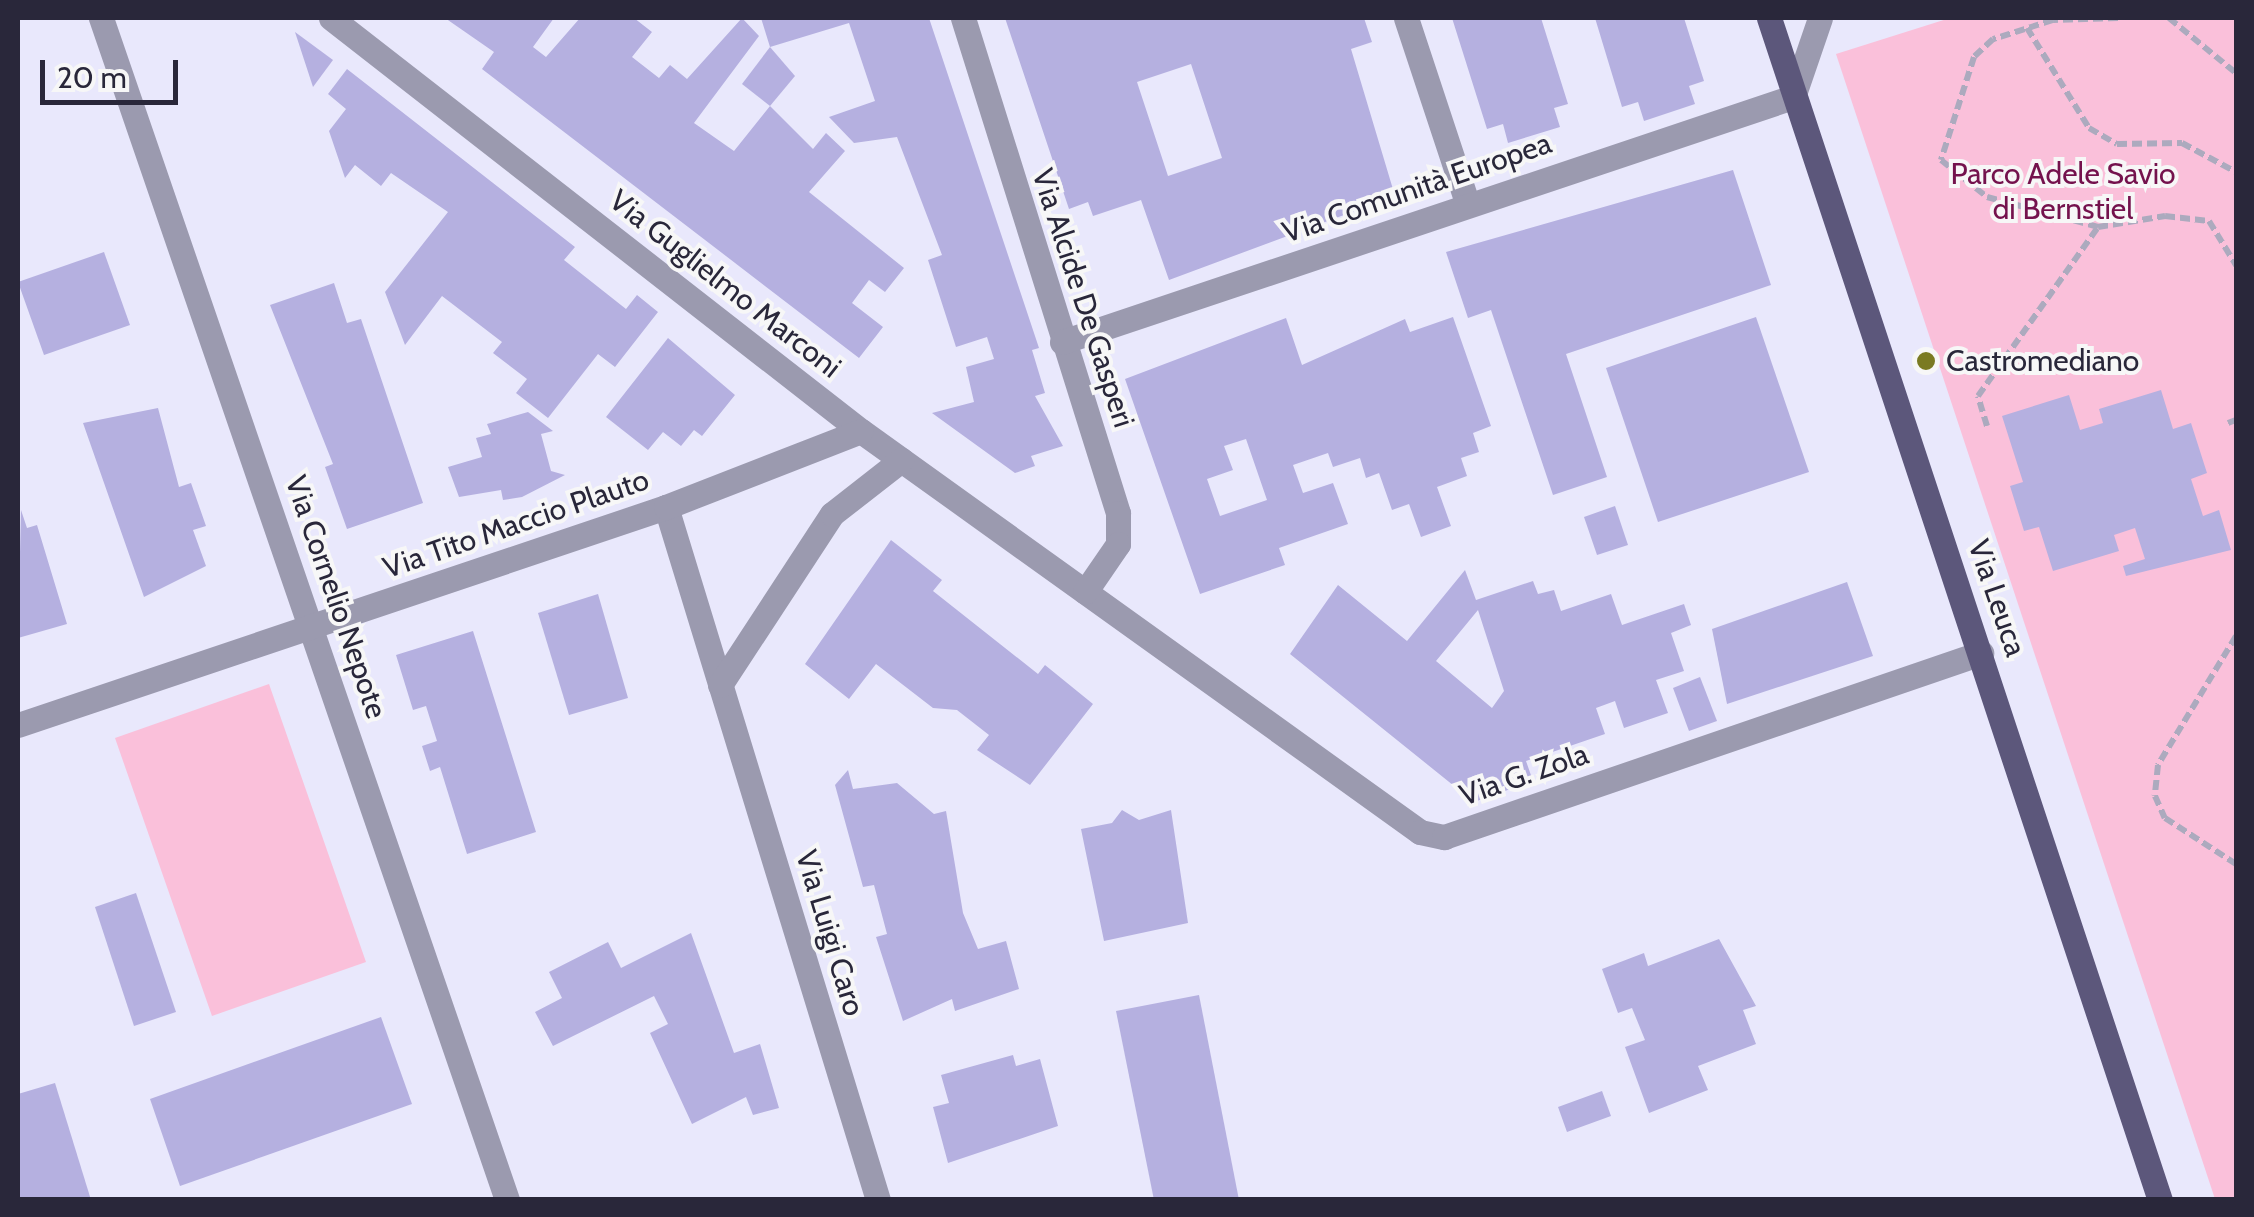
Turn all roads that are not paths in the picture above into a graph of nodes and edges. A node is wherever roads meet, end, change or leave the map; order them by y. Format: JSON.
{"nodes":[{"id":1,"x":100,"y":18,"type":"edge"},
{"id":2,"x":331,"y":18,"type":"edge"},
{"id":3,"x":964,"y":18,"type":"edge"},
{"id":4,"x":1406,"y":18,"type":"edge"},
{"id":5,"x":1769,"y":18,"type":"edge"},
{"id":6,"x":1820,"y":18,"type":"edge"},
{"id":7,"x":1793,"y":98,"type":"junction"},
{"id":8,"x":1468,"y":204,"type":"junction"},
{"id":9,"x":1062,"y":342,"type":"junction"},
{"id":10,"x":861,"y":431,"type":"junction"},
{"id":11,"x":901,"y":460,"type":"junction"},
{"id":12,"x":666,"y":507,"type":"junction"},
{"id":13,"x":1085,"y":592,"type":"junction"},
{"id":14,"x":312,"y":627,"type":"junction"},
{"id":15,"x":1981,"y":653,"type":"junction"},
{"id":16,"x":720,"y":685,"type":"junction"},
{"id":17,"x":18,"y":725,"type":"edge"},
{"id":18,"x":507,"y":1200,"type":"edge"},
{"id":19,"x":878,"y":1200,"type":"edge"},
{"id":20,"x":2160,"y":1200,"type":"edge"}],
"edges":[{"from":1,"to":14,"type":"street","name":"Via Cornelio Nepote"},
{"from":2,"to":10,"type":"street","name":"Via Guglielmo Marconi"},
{"from":3,"to":9,"type":"street","name":"Via Alcide De Gasperi"},
{"from":4,"to":8,"type":"street"},
{"from":5,"to":7,"type":"main road","name":"Via Leuca"},
{"from":6,"to":7,"type":"street"},
{"from":7,"to":8,"type":"street","name":"Via Comunità Europea"},
{"from":7,"to":15,"type":"main road","name":"Via Leuca"},
{"from":8,"to":9,"type":"street","name":"Via Comunità Europea"},
{"from":9,"to":13,"type":"street","name":"Via Alcide De Gasperi"},
{"from":10,"to":11,"type":"street","name":"Via Guglielmo Marconi"},
{"from":10,"to":12,"type":"street","name":"Via Tito Maccio Plauto"},
{"from":11,"to":13,"type":"street","name":"Via Guglielmo Marconi"},
{"from":11,"to":16,"type":"street"},
{"from":12,"to":14,"type":"street","name":"Via Tito Maccio Plauto"},
{"from":12,"to":16,"type":"street","name":"Via Luigi Caro"},
{"from":13,"to":15,"type":"street","name":"Via G. Zola"},
{"from":14,"to":17,"type":"street","name":"Via Tito Maccio Plauto"},
{"from":14,"to":18,"type":"street","name":"Via Cornelio Nepote"},
{"from":15,"to":20,"type":"main road","name":"Via Leuca"},
{"from":16,"to":19,"type":"street","name":"Via Luigi Caro"}]}
